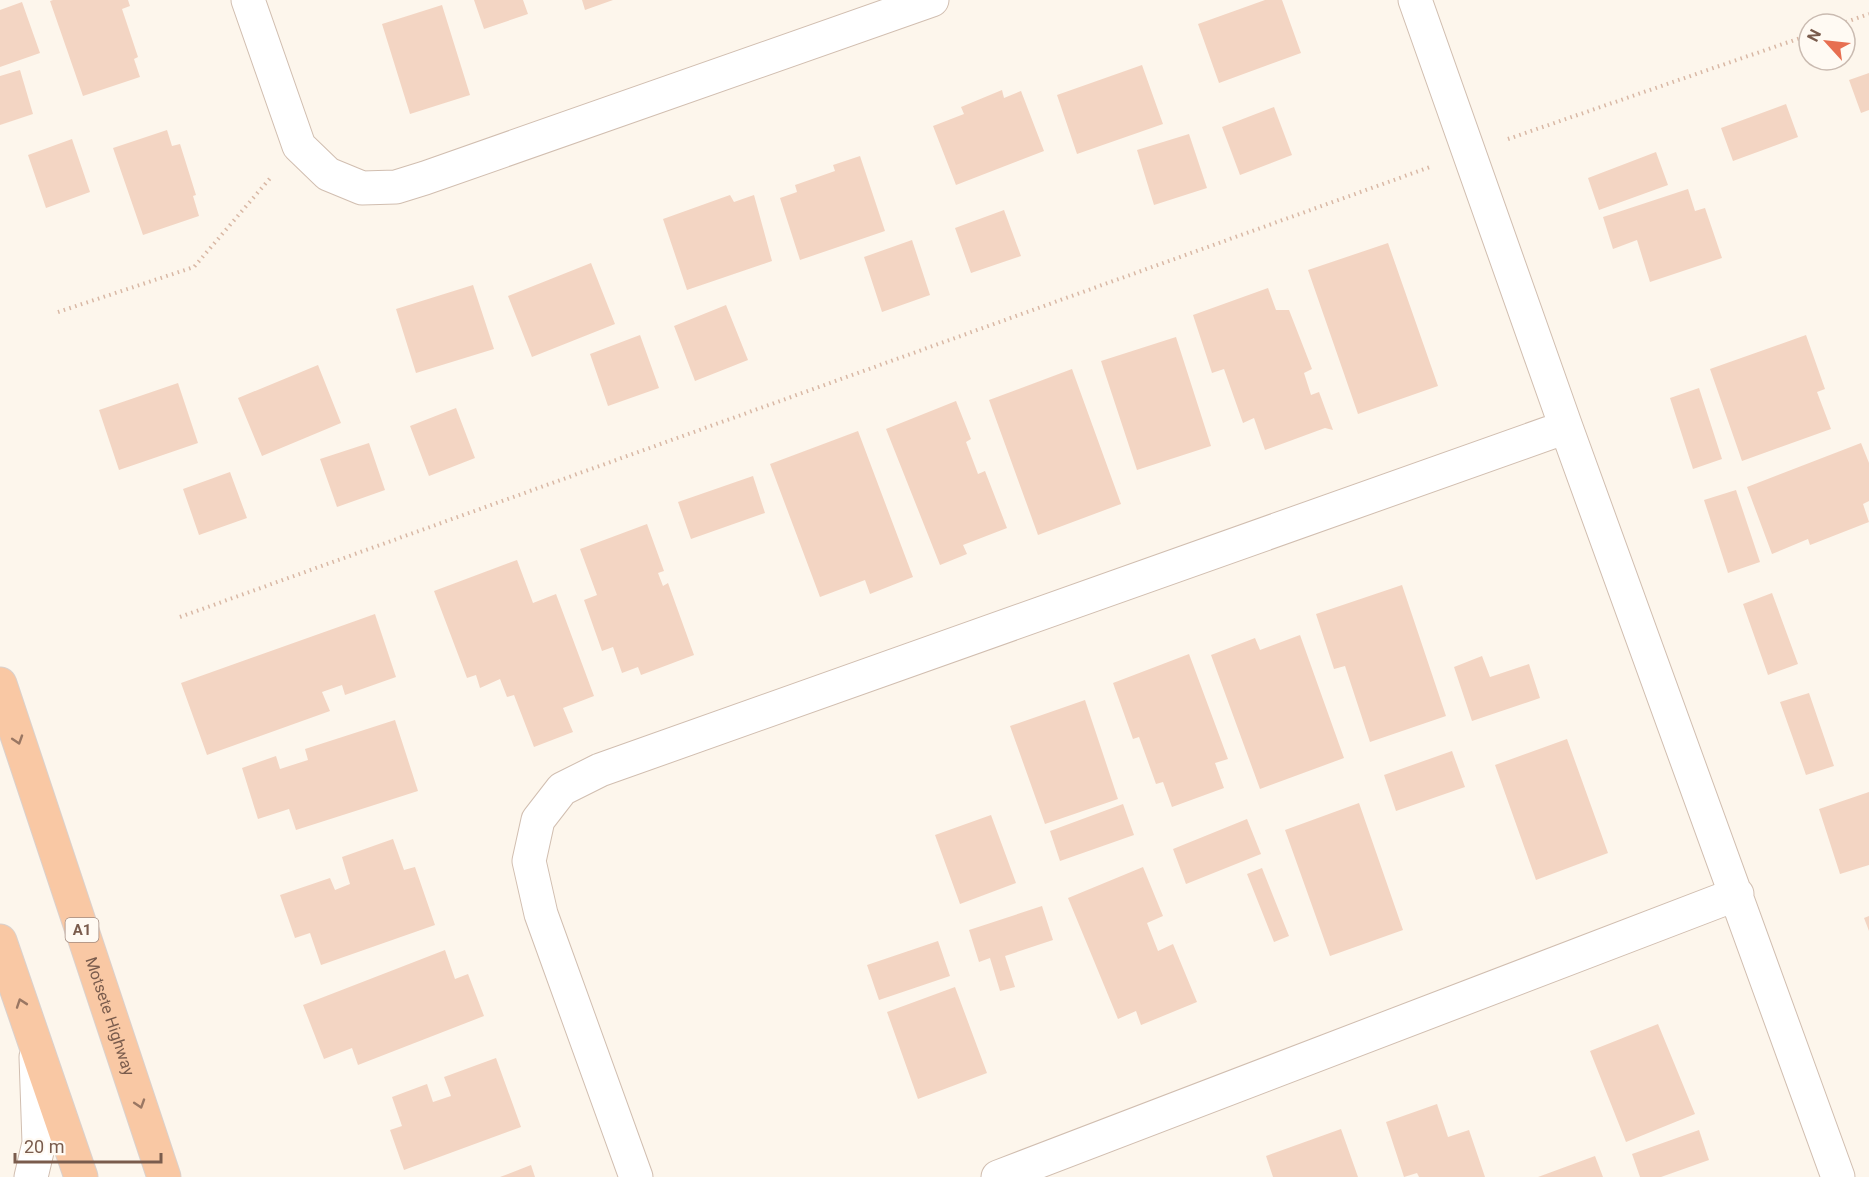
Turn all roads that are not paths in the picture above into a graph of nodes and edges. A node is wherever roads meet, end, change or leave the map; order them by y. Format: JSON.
{"nodes":[{"id":1,"x":248,"y":0,"type":"edge"},
{"id":2,"x":932,"y":0,"type":"edge"},
{"id":3,"x":1415,"y":0,"type":"edge"},
{"id":4,"x":1566,"y":427,"type":"junction"},
{"id":5,"x":0,"y":684,"type":"edge"},
{"id":6,"x":1737,"y":894,"type":"junction"},
{"id":7,"x":0,"y":940,"type":"edge"},
{"id":8,"x":35,"y":1045,"type":"junction"},
{"id":9,"x":31,"y":1177,"type":"edge"},
{"id":10,"x":81,"y":1177,"type":"edge"},
{"id":11,"x":164,"y":1177,"type":"edge"},
{"id":12,"x":636,"y":1177,"type":"edge"},
{"id":13,"x":998,"y":1177,"type":"edge"},
{"id":14,"x":1838,"y":1177,"type":"edge"}],
"edges":[{"from":1,"to":2,"type":"street"},
{"from":3,"to":4,"type":"street"},
{"from":4,"to":6,"type":"street"},
{"from":4,"to":12,"type":"street"},
{"from":5,"to":11,"type":"highway","name":"Motsete Highway","number":"A1","one_way":true},
{"from":6,"to":13,"type":"street"},
{"from":6,"to":14,"type":"street"},
{"from":8,"to":7,"type":"highway","one_way":true},
{"from":8,"to":9,"type":"street"},
{"from":8,"to":10,"type":"highway"}]}
